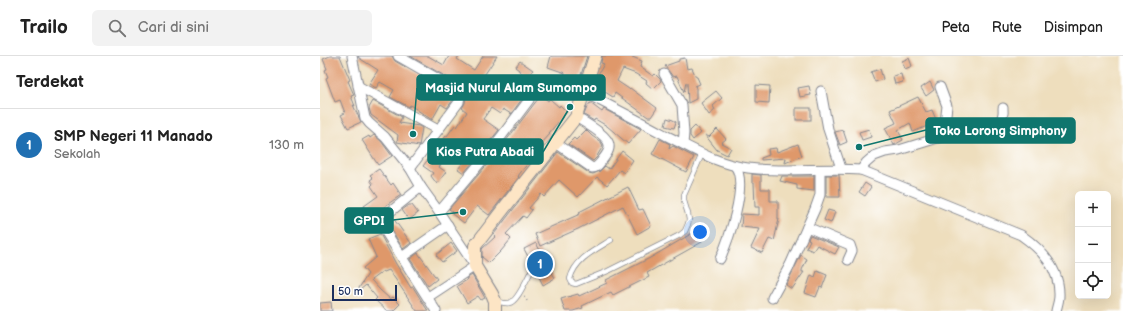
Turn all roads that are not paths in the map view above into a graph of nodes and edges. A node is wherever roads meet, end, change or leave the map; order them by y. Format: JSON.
{"nodes":[{"id":1,"x":352,"y":56,"type":"edge"},
{"id":2,"x":398,"y":56,"type":"edge"},
{"id":3,"x":594,"y":56,"type":"edge"},
{"id":4,"x":664,"y":74,"type":"dead end"},
{"id":5,"x":358,"y":86,"type":"junction"},
{"id":6,"x":940,"y":87,"type":"dead end"},
{"id":7,"x":821,"y":91,"type":"dead end"},
{"id":8,"x":582,"y":97,"type":"junction"},
{"id":9,"x":529,"y":100,"type":"road end"},
{"id":10,"x":1003,"y":108,"type":"dead end"},
{"id":11,"x":576,"y":118,"type":"junction"},
{"id":12,"x":438,"y":130,"type":"junction"},
{"id":13,"x":941,"y":137,"type":"junction"},
{"id":14,"x":556,"y":143,"type":"junction"},
{"id":15,"x":683,"y":144,"type":"junction"},
{"id":16,"x":702,"y":154,"type":"junction"},
{"id":17,"x":735,"y":166,"type":"junction"},
{"id":18,"x":410,"y":168,"type":"junction"},
{"id":19,"x":841,"y":168,"type":"junction"},
{"id":20,"x":820,"y":170,"type":"junction"},
{"id":21,"x":861,"y":170,"type":"junction"},
{"id":22,"x":421,"y":187,"type":"junction"},
{"id":23,"x":440,"y":212,"type":"junction"},
{"id":24,"x":448,"y":225,"type":"junction"},
{"id":25,"x":807,"y":227,"type":"junction"},
{"id":26,"x":611,"y":240,"type":"dead end"},
{"id":27,"x":402,"y":257,"type":"junction"},
{"id":28,"x":720,"y":260,"type":"dead end"},
{"id":29,"x":848,"y":260,"type":"dead end"},
{"id":30,"x":475,"y":266,"type":"junction"},
{"id":31,"x":533,"y":268,"type":"dead end"},
{"id":32,"x":428,"y":297,"type":"junction"},
{"id":33,"x":772,"y":298,"type":"dead end"},
{"id":34,"x":495,"y":306,"type":"edge"},
{"id":35,"x":436,"y":311,"type":"edge"},
{"id":36,"x":1056,"y":311,"type":"edge"}],
"edges":[{"from":1,"to":5,"type":"street"},
{"from":2,"to":12,"type":"street"},
{"from":3,"to":8,"type":"street"},
{"from":4,"to":15,"type":"street"},
{"from":5,"to":12,"type":"street"},
{"from":5,"to":18,"type":"street"},
{"from":6,"to":13,"type":"street"},
{"from":7,"to":19,"type":"street"},
{"from":8,"to":11,"type":"street"},
{"from":8,"to":15,"type":"street"},
{"from":9,"to":23,"type":"street"},
{"from":10,"to":13,"type":"street"},
{"from":11,"to":14,"type":"street"},
{"from":11,"to":14,"type":"street"},
{"from":12,"to":18,"type":"street"},
{"from":13,"to":21,"type":"street"},
{"from":14,"to":30,"type":"street"},
{"from":15,"to":16,"type":"street"},
{"from":16,"to":17,"type":"street"},
{"from":16,"to":26,"type":"lane"},
{"from":17,"to":20,"type":"street"},
{"from":17,"to":28,"type":"street"},
{"from":18,"to":22,"type":"street"},
{"from":19,"to":20,"type":"street"},
{"from":19,"to":21,"type":"street"},
{"from":20,"to":25,"type":"street"},
{"from":21,"to":36,"type":"street"},
{"from":22,"to":23,"type":"street"},
{"from":22,"to":27,"type":"street"},
{"from":23,"to":24,"type":"street"},
{"from":24,"to":27,"type":"street"},
{"from":24,"to":30,"type":"street"},
{"from":25,"to":29,"type":"street"},
{"from":25,"to":33,"type":"street"},
{"from":27,"to":32,"type":"street"},
{"from":30,"to":32,"type":"street"},
{"from":30,"to":34,"type":"street"},
{"from":31,"to":34,"type":"lane"},
{"from":32,"to":35,"type":"street"}]}
